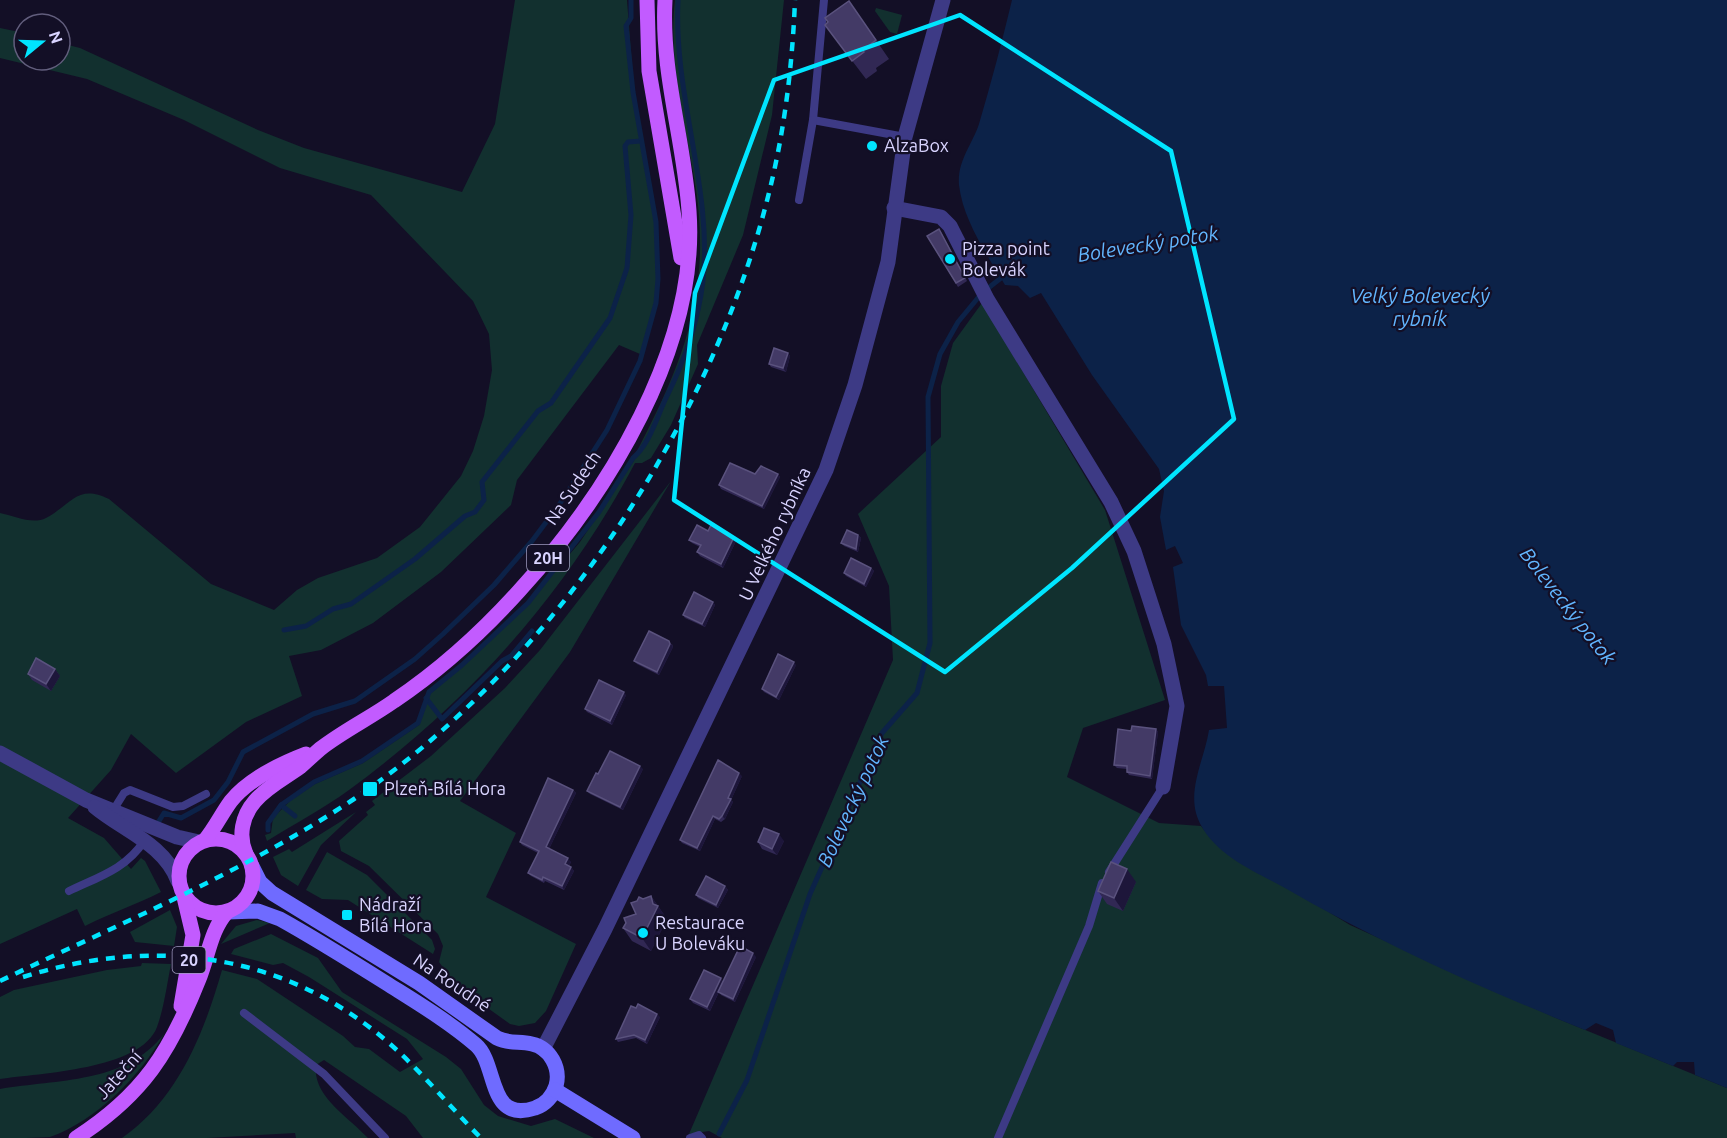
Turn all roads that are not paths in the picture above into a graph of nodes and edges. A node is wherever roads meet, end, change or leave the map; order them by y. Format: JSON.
{"nodes":[{"id":1,"x":647,"y":0,"type":"edge"},
{"id":2,"x":665,"y":0,"type":"edge"},
{"id":3,"x":824,"y":0,"type":"edge"},
{"id":4,"x":943,"y":0,"type":"edge"},
{"id":5,"x":813,"y":120,"type":"junction"},
{"id":6,"x":905,"y":137,"type":"junction"},
{"id":7,"x":799,"y":200,"type":"dead end"},
{"id":8,"x":901,"y":209,"type":"junction"},
{"id":9,"x":682,"y":295,"type":"junction"},
{"id":10,"x":320,"y":749,"type":"junction"},
{"id":11,"x":0,"y":753,"type":"edge"},
{"id":12,"x":1162,"y":788,"type":"joint"},
{"id":13,"x":206,"y":795,"type":"dead end"},
{"id":14,"x":86,"y":800,"type":"junction"},
{"id":15,"x":114,"y":809,"type":"junction"},
{"id":16,"x":144,"y":841,"type":"junction"},
{"id":17,"x":202,"y":841,"type":"junction"},
{"id":18,"x":249,"y":860,"type":"junction"},
{"id":19,"x":181,"y":888,"type":"junction"},
{"id":20,"x":69,"y":891,"type":"dead end"},
{"id":21,"x":228,"y":912,"type":"junction"},
{"id":22,"x":244,"y":1013,"type":"dead end"},
{"id":23,"x":177,"y":1026,"type":"junction"},
{"id":24,"x":517,"y":1044,"type":"junction"},
{"id":25,"x":543,"y":1049,"type":"junction"},
{"id":26,"x":491,"y":1073,"type":"junction"},
{"id":27,"x":555,"y":1090,"type":"junction"},
{"id":28,"x":76,"y":1138,"type":"edge"},
{"id":29,"x":385,"y":1138,"type":"edge"},
{"id":30,"x":633,"y":1138,"type":"edge"},
{"id":31,"x":690,"y":1138,"type":"edge"},
{"id":32,"x":702,"y":1138,"type":"edge"},
{"id":33,"x":998,"y":1138,"type":"edge"}],
"edges":[{"from":1,"to":9,"type":"main road","name":"Na Sudech","number":"20H"},
{"from":2,"to":9,"type":"main road","name":"Na Sudech","number":"20H"},
{"from":3,"to":5,"type":"lane"},
{"from":4,"to":6,"type":"street","name":"U Velkého rybníka"},
{"from":5,"to":6,"type":"lane"},
{"from":5,"to":7,"type":"lane"},
{"from":6,"to":8,"type":"street","name":"U Velkého rybníka"},
{"from":8,"to":12,"type":"street"},
{"from":8,"to":25,"type":"street","name":"U Velkého rybníka"},
{"from":9,"to":10,"type":"main road","name":"Na Sudech","number":"20H"},
{"from":10,"to":17,"type":"main road","name":"Na Sudech","number":"20H"},
{"from":10,"to":18,"type":"main road","name":"Na Sudech","number":"20H"},
{"from":11,"to":14,"type":"street","name":"Na Roudné"},
{"from":12,"to":33,"type":"lane"},
{"from":13,"to":15,"type":"lane"},
{"from":14,"to":15,"type":"street","name":"Na Roudné"},
{"from":14,"to":16,"type":"street","name":"Na Roudné"},
{"from":15,"to":17,"type":"street","name":"Na Roudné"},
{"from":16,"to":19,"type":"street","name":"Na Roudné"},
{"from":16,"to":20,"type":"lane"},
{"from":17,"to":18,"type":"main road","name":"Na Roudné"},
{"from":17,"to":19,"type":"main road","number":"20"},
{"from":18,"to":21,"type":"main road","number":"20"},
{"from":18,"to":24,"type":"main road","name":"Na Roudné"},
{"from":19,"to":21,"type":"main road","name":"Na Roudné"},
{"from":19,"to":23,"type":"main road","name":"Jateční","number":"20"},
{"from":21,"to":23,"type":"main road","name":"Jateční","number":"20"},
{"from":21,"to":26,"type":"main road","name":"Na Roudné"},
{"from":22,"to":29,"type":"lane"},
{"from":23,"to":28,"type":"main road","name":"Jateční","number":"20"},
{"from":24,"to":25,"type":"main road","name":"Na Roudné"},
{"from":24,"to":26,"type":"main road"},
{"from":25,"to":27,"type":"main road"},
{"from":26,"to":27,"type":"main road","name":"Na Roudné"},
{"from":27,"to":30,"type":"main road"},
{"from":31,"to":32,"type":"lane"}]}
